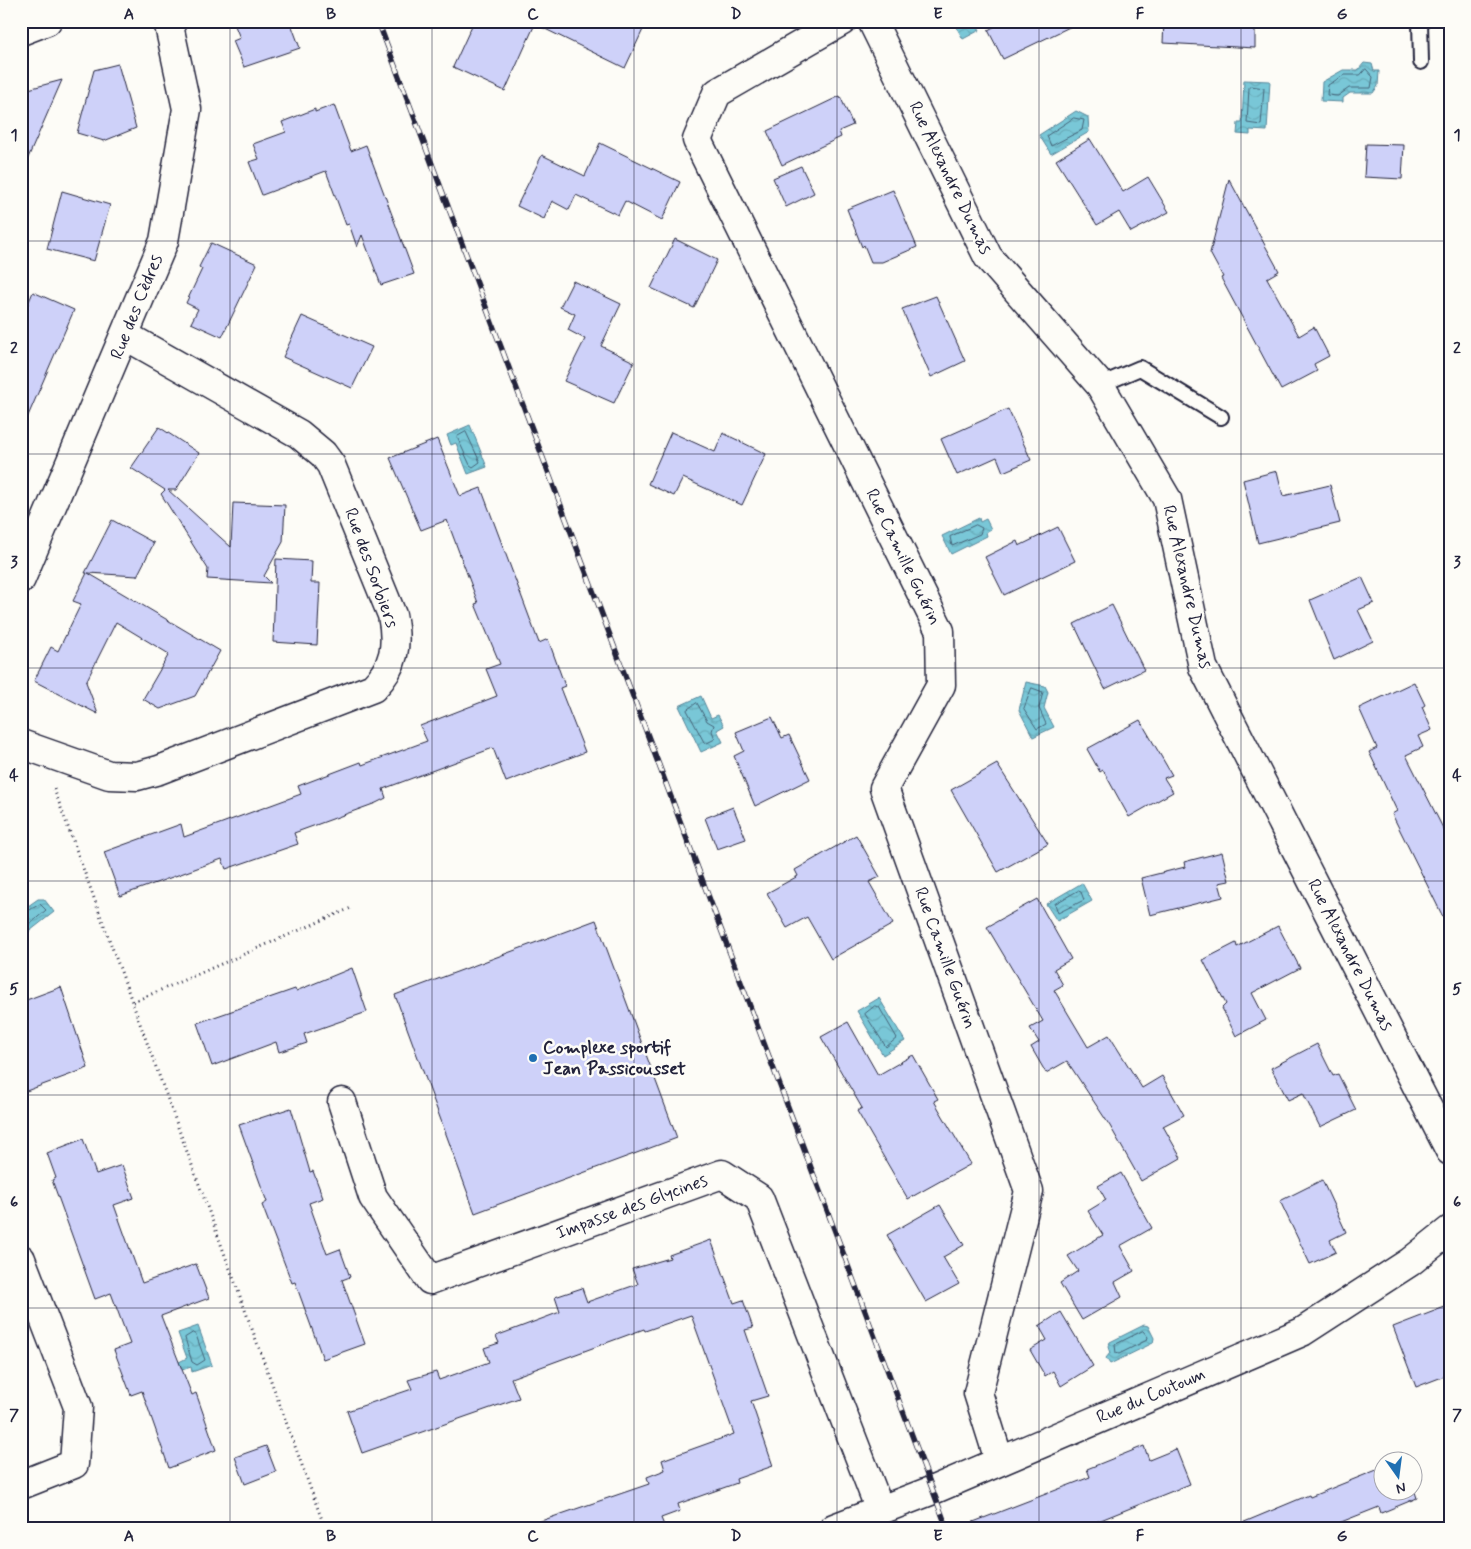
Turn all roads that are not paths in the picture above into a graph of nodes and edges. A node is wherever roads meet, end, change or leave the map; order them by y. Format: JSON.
{"nodes":[{"id":1,"x":47,"y":21,"type":"edge"},
{"id":2,"x":168,"y":21,"type":"edge"},
{"id":3,"x":842,"y":21,"type":"edge"},
{"id":4,"x":872,"y":21,"type":"edge"},
{"id":5,"x":1420,"y":21,"type":"edge"},
{"id":6,"x":21,"y":31,"type":"edge"},
{"id":7,"x":1420,"y":62,"type":"dead end"},
{"id":8,"x":126,"y":336,"type":"junction"},
{"id":9,"x":1100,"y":385,"type":"junction"},
{"id":10,"x":1221,"y":417,"type":"dead end"},
{"id":11,"x":21,"y":579,"type":"edge"},
{"id":12,"x":31,"y":747,"type":"edge"},
{"id":13,"x":342,"y":1102,"type":"dead end"},
{"id":14,"x":1450,"y":1151,"type":"edge"},
{"id":15,"x":1450,"y":1230,"type":"edge"},
{"id":16,"x":21,"y":1259,"type":"edge"},
{"id":17,"x":999,"y":1460,"type":"junction"},
{"id":18,"x":21,"y":1485,"type":"edge"},
{"id":19,"x":880,"y":1510,"type":"junction"},
{"id":20,"x":834,"y":1528,"type":"edge"}],
"edges":[{"from":1,"to":6,"type":"street"},
{"from":2,"to":8,"type":"street","name":"Rue des Cèdres"},
{"from":3,"to":17,"type":"street","name":"Rue Camille Guérin"},
{"from":4,"to":9,"type":"street","name":"Rue Alexandre Dumas"},
{"from":5,"to":7,"type":"lane"},
{"from":8,"to":11,"type":"street","name":"Rue des Cèdres"},
{"from":8,"to":12,"type":"street","name":"Rue des Sorbiers"},
{"from":9,"to":10,"type":"lane"},
{"from":9,"to":14,"type":"street","name":"Rue Alexandre Dumas"},
{"from":13,"to":19,"type":"street","name":"Impasse des Glycines"},
{"from":15,"to":17,"type":"street","name":"Rue du Coutoum"},
{"from":16,"to":18,"type":"street"},
{"from":17,"to":19,"type":"street","name":"Rue du Coutoum"},
{"from":19,"to":20,"type":"street","name":"Rue du Coutoum"}]}
